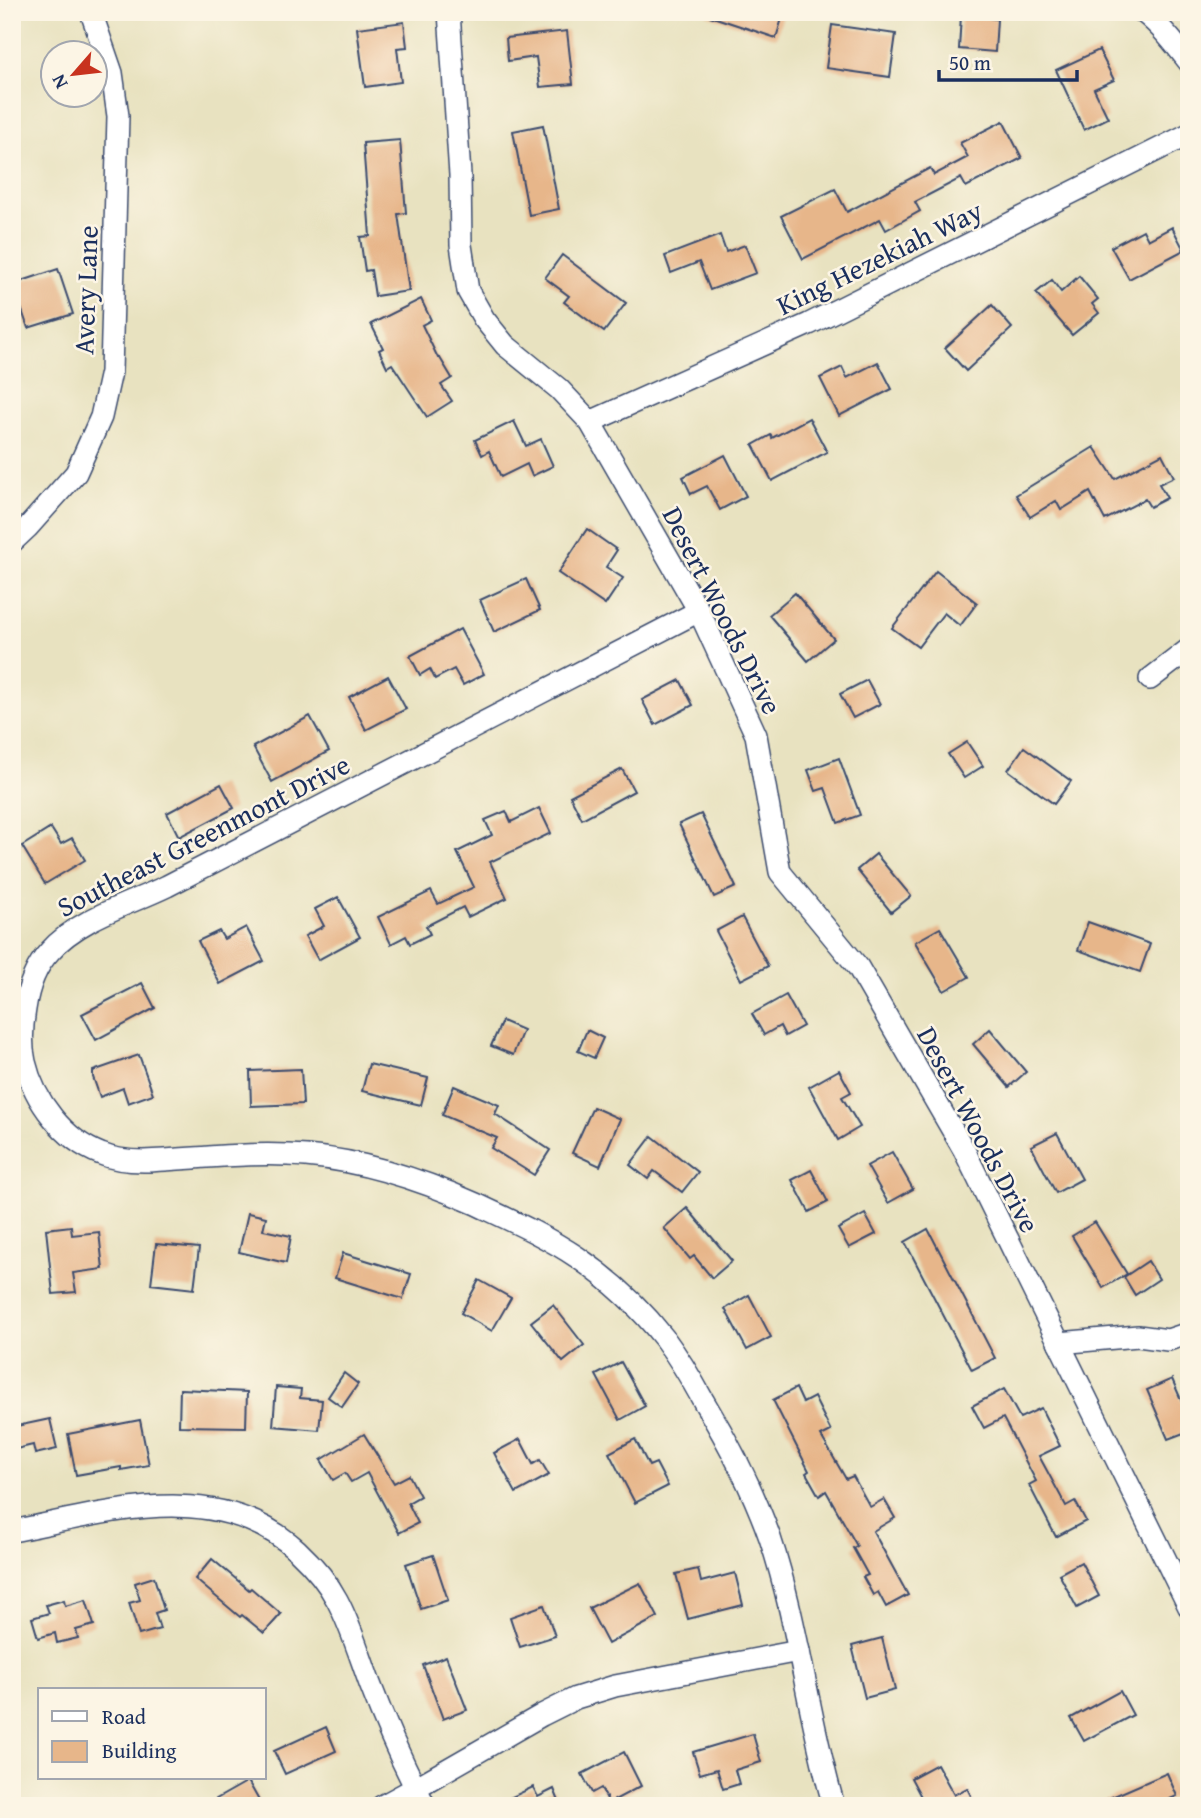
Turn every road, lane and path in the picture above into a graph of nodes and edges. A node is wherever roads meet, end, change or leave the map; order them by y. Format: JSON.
{"nodes":[{"id":1,"x":91,"y":12,"type":"edge"},
{"id":2,"x":449,"y":12,"type":"edge"},
{"id":3,"x":1143,"y":12,"type":"edge"},
{"id":4,"x":1189,"y":62,"type":"edge"},
{"id":5,"x":1189,"y":134,"type":"edge"},
{"id":6,"x":590,"y":422,"type":"junction"},
{"id":7,"x":12,"y":542,"type":"edge"},
{"id":8,"x":699,"y":611,"type":"junction"},
{"id":9,"x":1189,"y":649,"type":"edge"},
{"id":10,"x":1150,"y":679,"type":"dead end"},
{"id":11,"x":20,"y":1079,"type":"edge"},
{"id":12,"x":1189,"y":1333,"type":"edge"},
{"id":13,"x":1059,"y":1343,"type":"junction"},
{"id":14,"x":12,"y":1531,"type":"edge"},
{"id":15,"x":1189,"y":1607,"type":"edge"},
{"id":16,"x":799,"y":1651,"type":"junction"},
{"id":17,"x":420,"y":1797,"type":"edge"},
{"id":18,"x":382,"y":1806,"type":"edge"},
{"id":19,"x":834,"y":1806,"type":"edge"}],
"edges":[{"from":1,"to":7,"type":"street","name":"Avery Lane"},
{"from":2,"to":6,"type":"street","name":"Desert Woods Drive"},
{"from":3,"to":4,"type":"street"},
{"from":5,"to":6,"type":"street","name":"King Hezekiah Way"},
{"from":6,"to":8,"type":"street","name":"Desert Woods Drive"},
{"from":8,"to":11,"type":"street","name":"Southeast Greenmont Drive"},
{"from":8,"to":13,"type":"street","name":"Desert Woods Drive"},
{"from":9,"to":10,"type":"street"},
{"from":11,"to":16,"type":"street","name":"Southeast Greenmont Drive"},
{"from":12,"to":13,"type":"street"},
{"from":13,"to":15,"type":"street","name":"Desert Woods Drive"},
{"from":14,"to":17,"type":"street"},
{"from":16,"to":17,"type":"street"},
{"from":16,"to":19,"type":"street","name":"Southeast Greenmont Drive"},
{"from":17,"to":18,"type":"street"}]}
